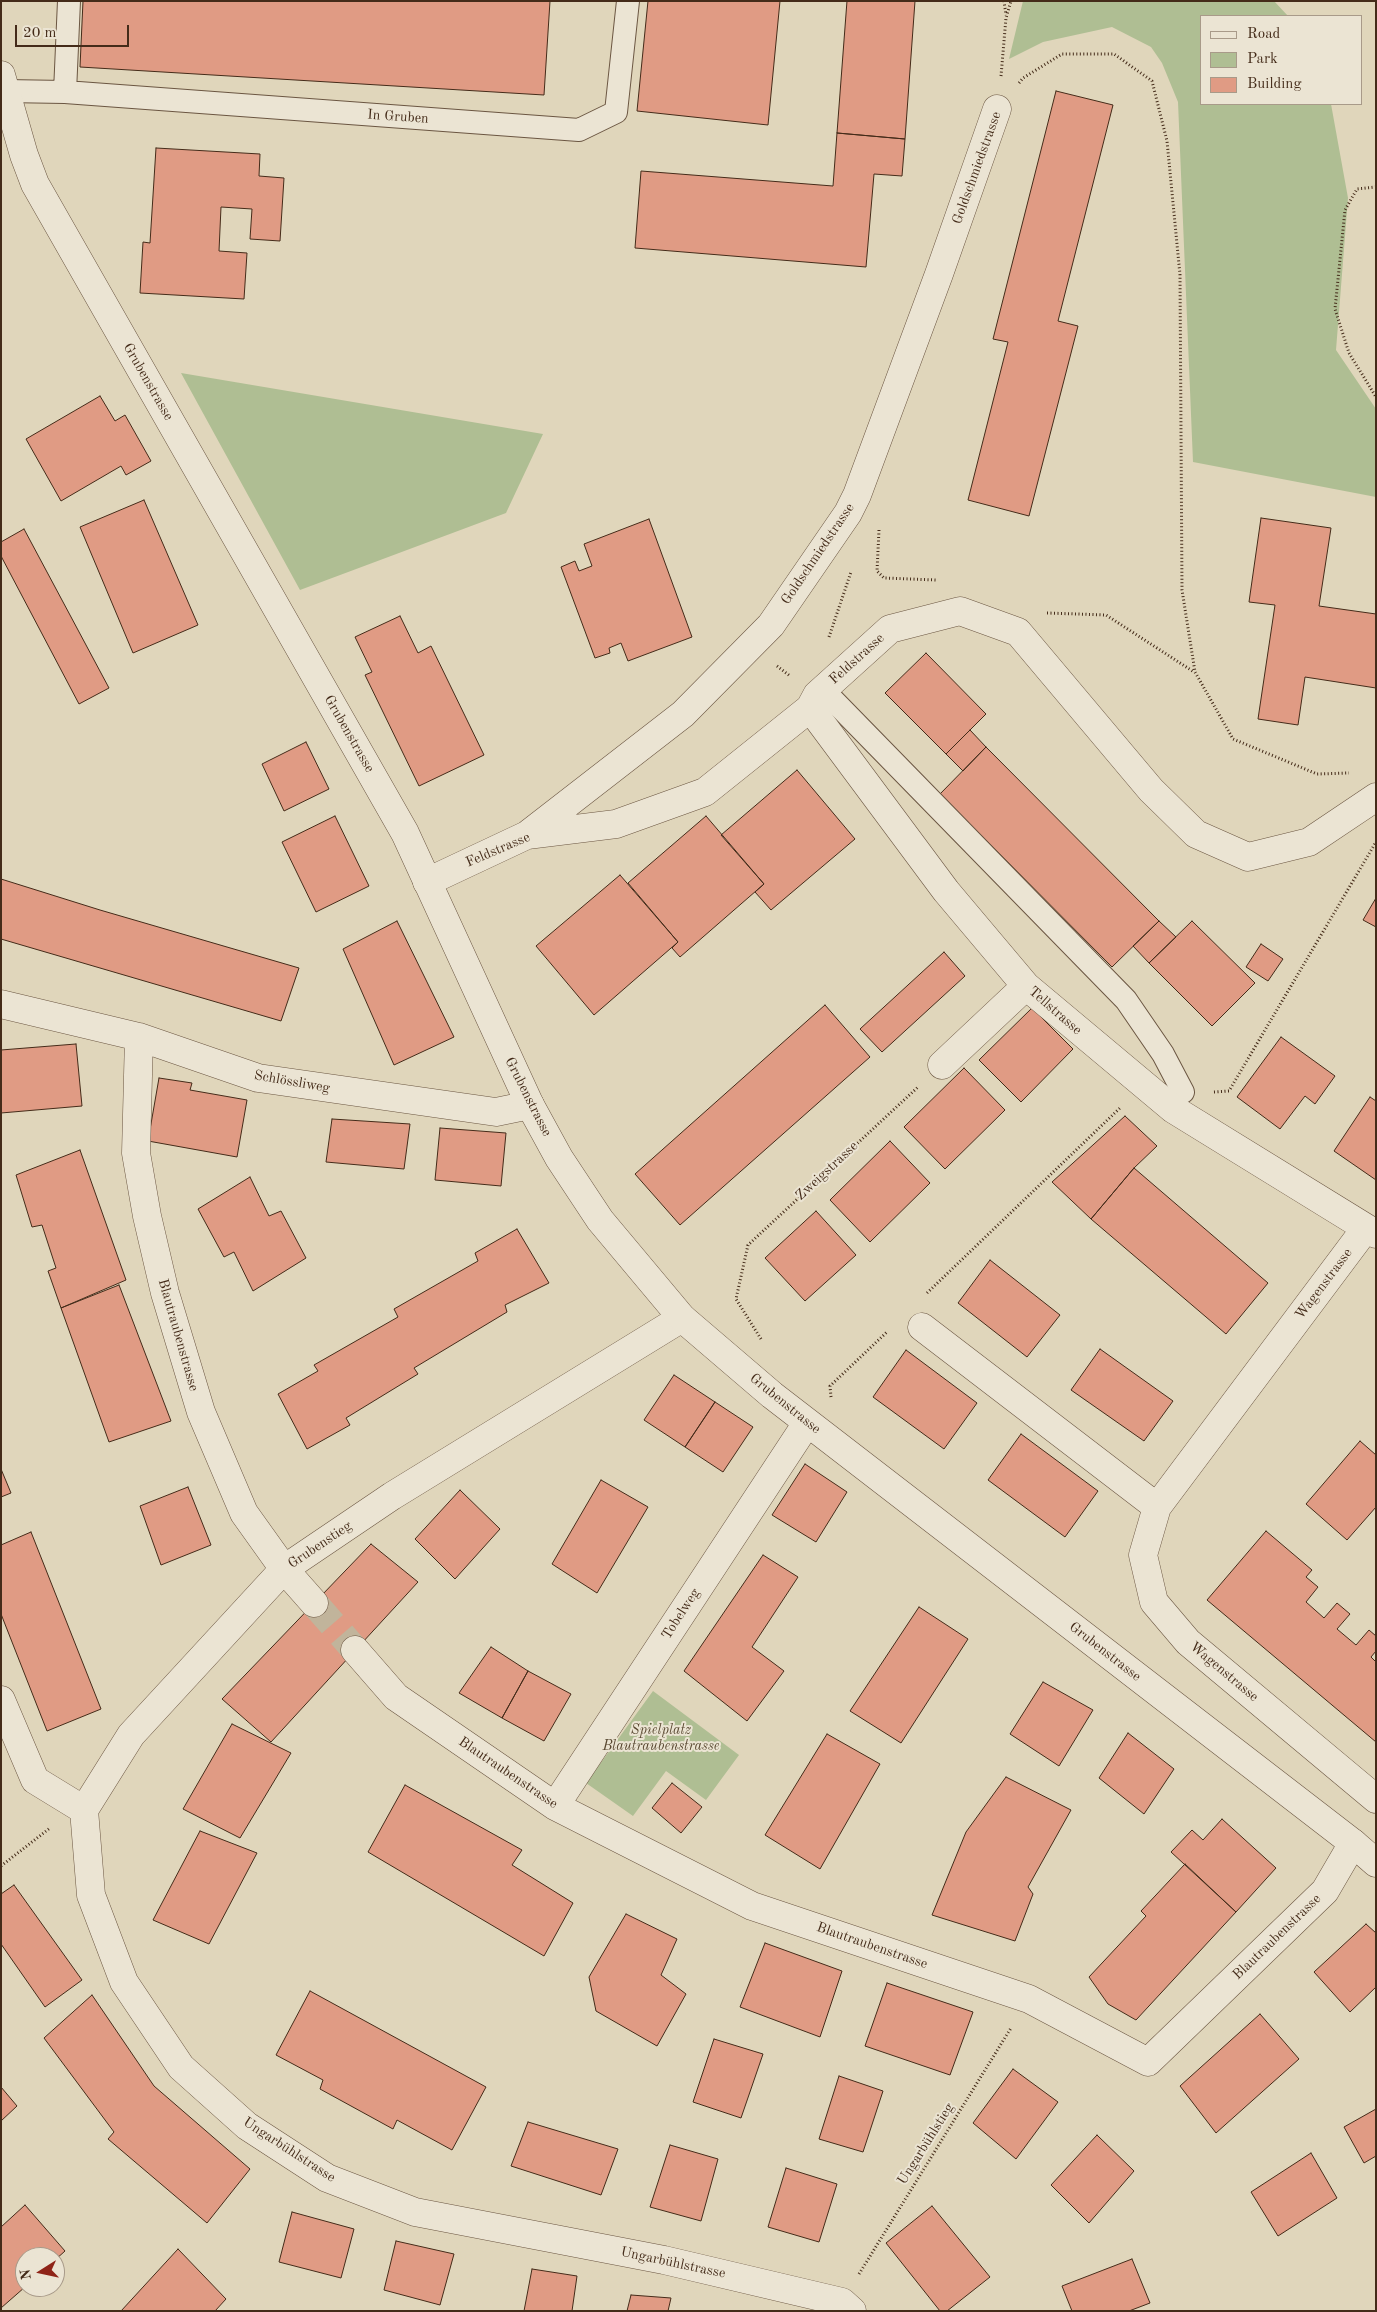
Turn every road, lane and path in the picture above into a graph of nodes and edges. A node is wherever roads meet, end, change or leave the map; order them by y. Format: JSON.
{"nodes":[{"id":1,"x":69,"y":1,"type":"edge"},
{"id":2,"x":628,"y":1,"type":"edge"},
{"id":3,"x":1004,"y":1,"type":"edge"},
{"id":4,"x":1010,"y":1,"type":"edge"},
{"id":5,"x":1006,"y":18,"type":"junction"},
{"id":6,"x":3,"y":83,"type":"edge"},
{"id":7,"x":65,"y":92,"type":"junction"},
{"id":8,"x":998,"y":108,"type":"junction"},
{"id":9,"x":1376,"y":187,"type":"edge"},
{"id":10,"x":1376,"y":397,"type":"edge"},
{"id":11,"x":852,"y":568,"type":"dead end"},
{"id":12,"x":828,"y":640,"type":"dead end"},
{"id":13,"x":814,"y":701,"type":"junction"},
{"id":14,"x":1356,"y":773,"type":"dead end"},
{"id":15,"x":1376,"y":797,"type":"edge"},
{"id":16,"x":527,"y":835,"type":"junction"},
{"id":17,"x":1376,"y":842,"type":"edge"},
{"id":18,"x":427,"y":882,"type":"junction"},
{"id":19,"x":1026,"y":986,"type":"junction"},
{"id":20,"x":1,"y":1004,"type":"edge"},
{"id":21,"x":139,"y":1037,"type":"junction"},
{"id":22,"x":942,"y":1065,"type":"joint"},
{"id":23,"x":1143,"y":1086,"type":"junction"},
{"id":24,"x":1183,"y":1092,"type":"joint"},
{"id":25,"x":530,"y":1105,"type":"junction"},
{"id":26,"x":1371,"y":1231,"type":"edge"},
{"id":27,"x":921,"y":1313,"type":"joint"},
{"id":28,"x":682,"y":1318,"type":"junction"},
{"id":29,"x":892,"y":1327,"type":"dead end"},
{"id":30,"x":762,"y":1340,"type":"dead end"},
{"id":31,"x":830,"y":1386,"type":"dead end"},
{"id":32,"x":807,"y":1423,"type":"junction"},
{"id":33,"x":1157,"y":1507,"type":"junction"},
{"id":34,"x":284,"y":1570,"type":"junction"},
{"id":35,"x":314,"y":1603,"type":"tunnel mouth"},
{"id":36,"x":355,"y":1650,"type":"tunnel mouth"},
{"id":37,"x":1,"y":1700,"type":"edge"},
{"id":38,"x":1376,"y":1799,"type":"edge"},
{"id":39,"x":555,"y":1806,"type":"junction"},
{"id":40,"x":84,"y":1810,"type":"junction"},
{"id":41,"x":1353,"y":1843,"type":"junction"},
{"id":42,"x":1376,"y":1863,"type":"edge"},
{"id":43,"x":1,"y":1866,"type":"edge"},
{"id":44,"x":1029,"y":1999,"type":"junction"},
{"id":45,"x":847,"y":2306,"type":"edge"}],
"edges":[{"from":1,"to":7,"type":"lane"},
{"from":2,"to":7,"type":"lane","name":"In Gruben"},
{"from":3,"to":5,"type":"path"},
{"from":4,"to":5,"type":"path"},
{"from":5,"to":8,"type":"path"},
{"from":6,"to":7,"type":"lane","name":"In Gruben"},
{"from":6,"to":18,"type":"street","name":"Grubenstrasse"},
{"from":8,"to":14,"type":"path","name":"Goldschmiedstrasse"},
{"from":8,"to":16,"type":"street","name":"Goldschmiedstrasse"},
{"from":9,"to":10,"type":"path"},
{"from":11,"to":12,"type":"path"},
{"from":13,"to":15,"type":"street","name":"Feldstrasse"},
{"from":13,"to":16,"type":"street","name":"Feldstrasse"},
{"from":13,"to":19,"type":"street","name":"Tellstrasse"},
{"from":13,"to":24,"type":"lane"},
{"from":16,"to":18,"type":"street","name":"Feldstrasse"},
{"from":17,"to":24,"type":"path"},
{"from":18,"to":25,"type":"street","name":"Grubenstrasse"},
{"from":19,"to":22,"type":"street"},
{"from":19,"to":23,"type":"street","name":"Tellstrasse"},
{"from":20,"to":21,"type":"street","name":"Schlössliweg"},
{"from":21,"to":25,"type":"street","name":"Schlössliweg"},
{"from":21,"to":34,"type":"street","name":"Blautraubenstrasse"},
{"from":22,"to":30,"type":"path","name":"Zweigstrasse"},
{"from":23,"to":26,"type":"street","name":"Tellstrasse"},
{"from":23,"to":27,"type":"path"},
{"from":25,"to":28,"type":"street","name":"Grubenstrasse"},
{"from":26,"to":33,"type":"street","name":"Wagenstrasse"},
{"from":27,"to":33,"type":"street"},
{"from":28,"to":32,"type":"street","name":"Grubenstrasse"},
{"from":28,"to":34,"type":"street","name":"Grubenstieg"},
{"from":29,"to":31,"type":"path"},
{"from":32,"to":39,"type":"street","name":"Tobelweg"},
{"from":32,"to":41,"type":"street","name":"Grubenstrasse"},
{"from":33,"to":38,"type":"street","name":"Wagenstrasse"},
{"from":34,"to":35,"type":"street","name":"Blautraubenstrasse"},
{"from":34,"to":40,"type":"street","name":"Grubenstieg"},
{"from":36,"to":39,"type":"street","name":"Blautraubenstrasse"},
{"from":37,"to":40,"type":"street"},
{"from":39,"to":44,"type":"street","name":"Blautraubenstrasse"},
{"from":40,"to":43,"type":"path"},
{"from":40,"to":45,"type":"street","name":"Ungarbühlstrasse"},
{"from":41,"to":42,"type":"street","name":"Grubenstrasse"},
{"from":41,"to":44,"type":"street","name":"Blautraubenstrasse"},
{"from":44,"to":45,"type":"path","name":"Ungarbühlstieg"}]}
